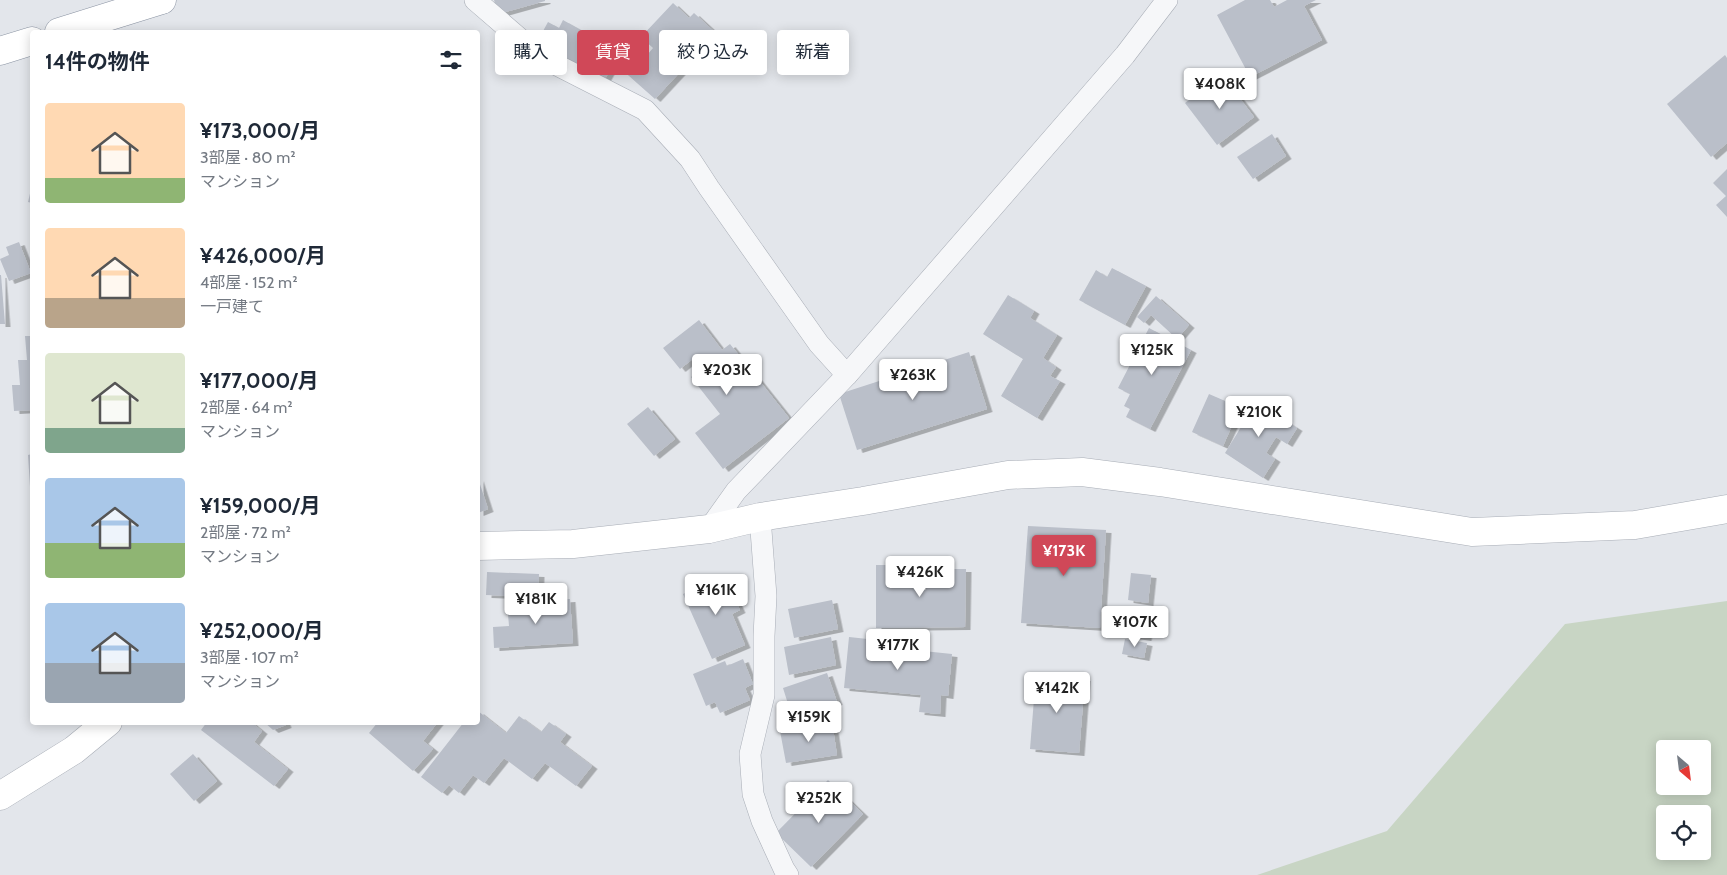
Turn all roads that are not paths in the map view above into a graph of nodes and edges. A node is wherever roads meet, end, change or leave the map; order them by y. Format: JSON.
{"nodes":[{"id":1,"x":162,"y":0,"type":"edge"},
{"id":2,"x":475,"y":0,"type":"edge"},
{"id":3,"x":1167,"y":0,"type":"edge"},
{"id":4,"x":65,"y":30,"type":"edge"},
{"id":5,"x":30,"y":42,"type":"edge"},
{"id":6,"x":0,"y":51,"type":"edge"},
{"id":7,"x":846,"y":375,"type":"junction"},
{"id":8,"x":1727,"y":509,"type":"edge"},
{"id":9,"x":760,"y":517,"type":"junction"},
{"id":10,"x":709,"y":529,"type":"junction"},
{"id":11,"x":480,"y":546,"type":"edge"},
{"id":12,"x":104,"y":725,"type":"edge"},
{"id":13,"x":0,"y":796,"type":"edge"},
{"id":14,"x":788,"y":875,"type":"edge"}],
"edges":[{"from":1,"to":4,"type":"main road"},
{"from":2,"to":7,"type":"street"},
{"from":3,"to":7,"type":"street"},
{"from":5,"to":6,"type":"main road"},
{"from":7,"to":10,"type":"street"},
{"from":8,"to":9,"type":"main road"},
{"from":9,"to":10,"type":"main road"},
{"from":9,"to":14,"type":"street"},
{"from":10,"to":11,"type":"main road"},
{"from":12,"to":13,"type":"main road"}]}
